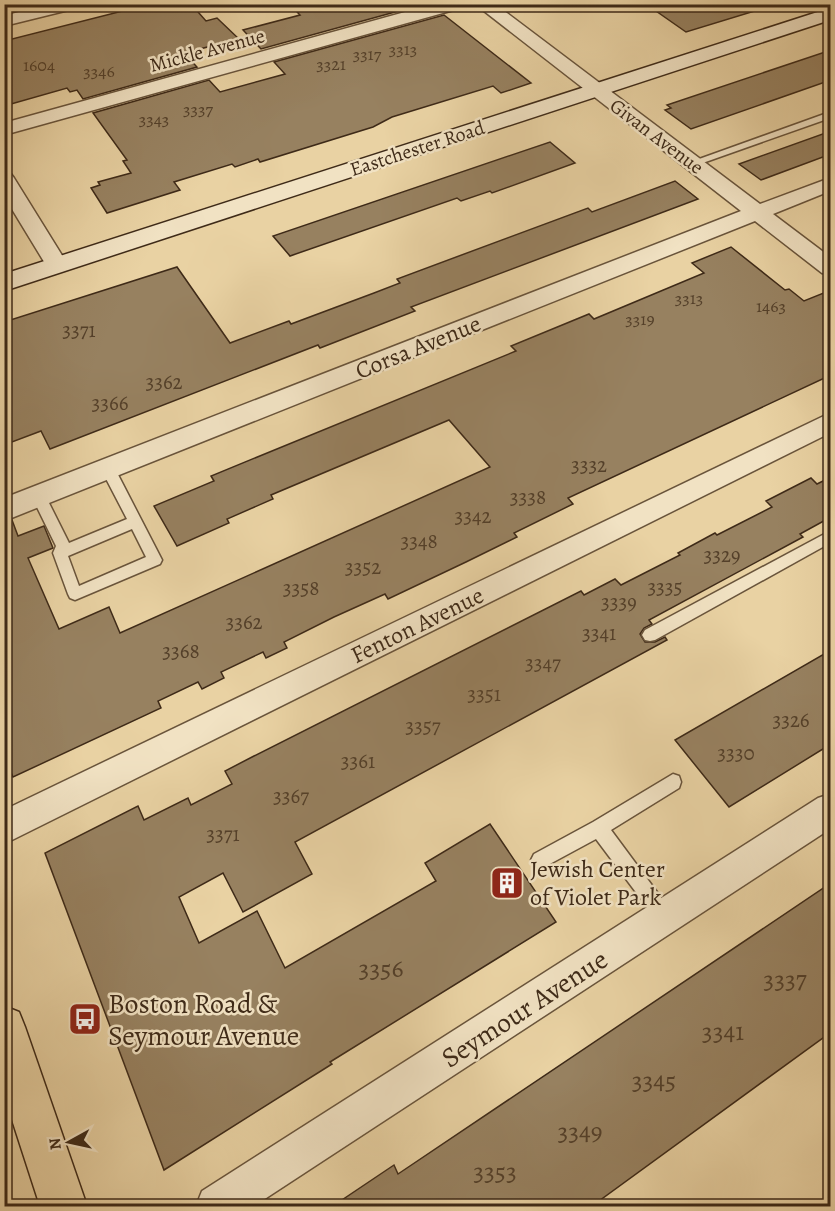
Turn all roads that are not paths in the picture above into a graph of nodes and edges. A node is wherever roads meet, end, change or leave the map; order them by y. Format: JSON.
{"nodes":[{"id":1,"x":71,"y":4,"type":"edge"},
{"id":2,"x":455,"y":4,"type":"edge"},
{"id":3,"x":483,"y":4,"type":"edge"},
{"id":4,"x":831,"y":14,"type":"edge"},
{"id":5,"x":4,"y":21,"type":"edge"},
{"id":6,"x":597,"y":90,"type":"junction"},
{"id":7,"x":831,"y":115,"type":"edge"},
{"id":8,"x":4,"y":129,"type":"edge"},
{"id":9,"x":693,"y":163,"type":"junction"},
{"id":10,"x":4,"y":178,"type":"edge"},
{"id":11,"x":831,"y":184,"type":"edge"},
{"id":12,"x":758,"y":213,"type":"junction"},
{"id":13,"x":57,"y":265,"type":"junction"},
{"id":14,"x":830,"y":267,"type":"edge"},
{"id":15,"x":4,"y":283,"type":"edge"},
{"id":16,"x":831,"y":422,"type":"edge"},
{"id":17,"x":108,"y":470,"type":"junction"},
{"id":18,"x":39,"y":497,"type":"junction"},
{"id":19,"x":4,"y":510,"type":"edge"},
{"id":20,"x":135,"y":522,"type":"junction"},
{"id":21,"x":831,"y":537,"type":"edge"},
{"id":22,"x":60,"y":553,"type":"junction"},
{"id":23,"x":650,"y":635,"type":"dead end"},
{"id":24,"x":673,"y":782,"type":"dead end"},
{"id":25,"x":831,"y":810,"type":"edge"},
{"id":26,"x":4,"y":828,"type":"edge"},
{"id":27,"x":599,"y":828,"type":"junction"},
{"id":28,"x":540,"y":860,"type":"dead end"},
{"id":29,"x":665,"y":917,"type":"junction"},
{"id":30,"x":4,"y":1027,"type":"edge"},
{"id":31,"x":64,"y":1206,"type":"edge"},
{"id":32,"x":218,"y":1206,"type":"edge"}],
"edges":[{"from":1,"to":5,"type":"street"},
{"from":2,"to":8,"type":"street","name":"Mickle Avenue"},
{"from":3,"to":6,"type":"street","name":"Givan Avenue"},
{"from":4,"to":6,"type":"main road","name":"Eastchester Road"},
{"from":6,"to":9,"type":"street","name":"Givan Avenue"},
{"from":6,"to":13,"type":"main road","name":"Eastchester Road"},
{"from":7,"to":9,"type":"lane"},
{"from":9,"to":12,"type":"street","name":"Givan Avenue"},
{"from":10,"to":13,"type":"street"},
{"from":11,"to":12,"type":"street","name":"Corsa Avenue"},
{"from":12,"to":14,"type":"street","name":"Givan Avenue"},
{"from":12,"to":17,"type":"street","name":"Corsa Avenue"},
{"from":13,"to":15,"type":"main road","name":"Eastchester Road"},
{"from":16,"to":26,"type":"street","name":"Fenton Avenue"},
{"from":17,"to":18,"type":"street","name":"Corsa Avenue"},
{"from":17,"to":20,"type":"lane"},
{"from":18,"to":19,"type":"street","name":"Corsa Avenue"},
{"from":18,"to":22,"type":"lane"},
{"from":20,"to":22,"type":"lane"},
{"from":20,"to":22,"type":"lane"},
{"from":21,"to":23,"type":"lane"},
{"from":24,"to":27,"type":"lane"},
{"from":25,"to":29,"type":"street","name":"Seymour Avenue"},
{"from":27,"to":28,"type":"lane"},
{"from":27,"to":29,"type":"lane"},
{"from":29,"to":32,"type":"street","name":"Seymour Avenue"},
{"from":30,"to":31,"type":"main road"}]}
